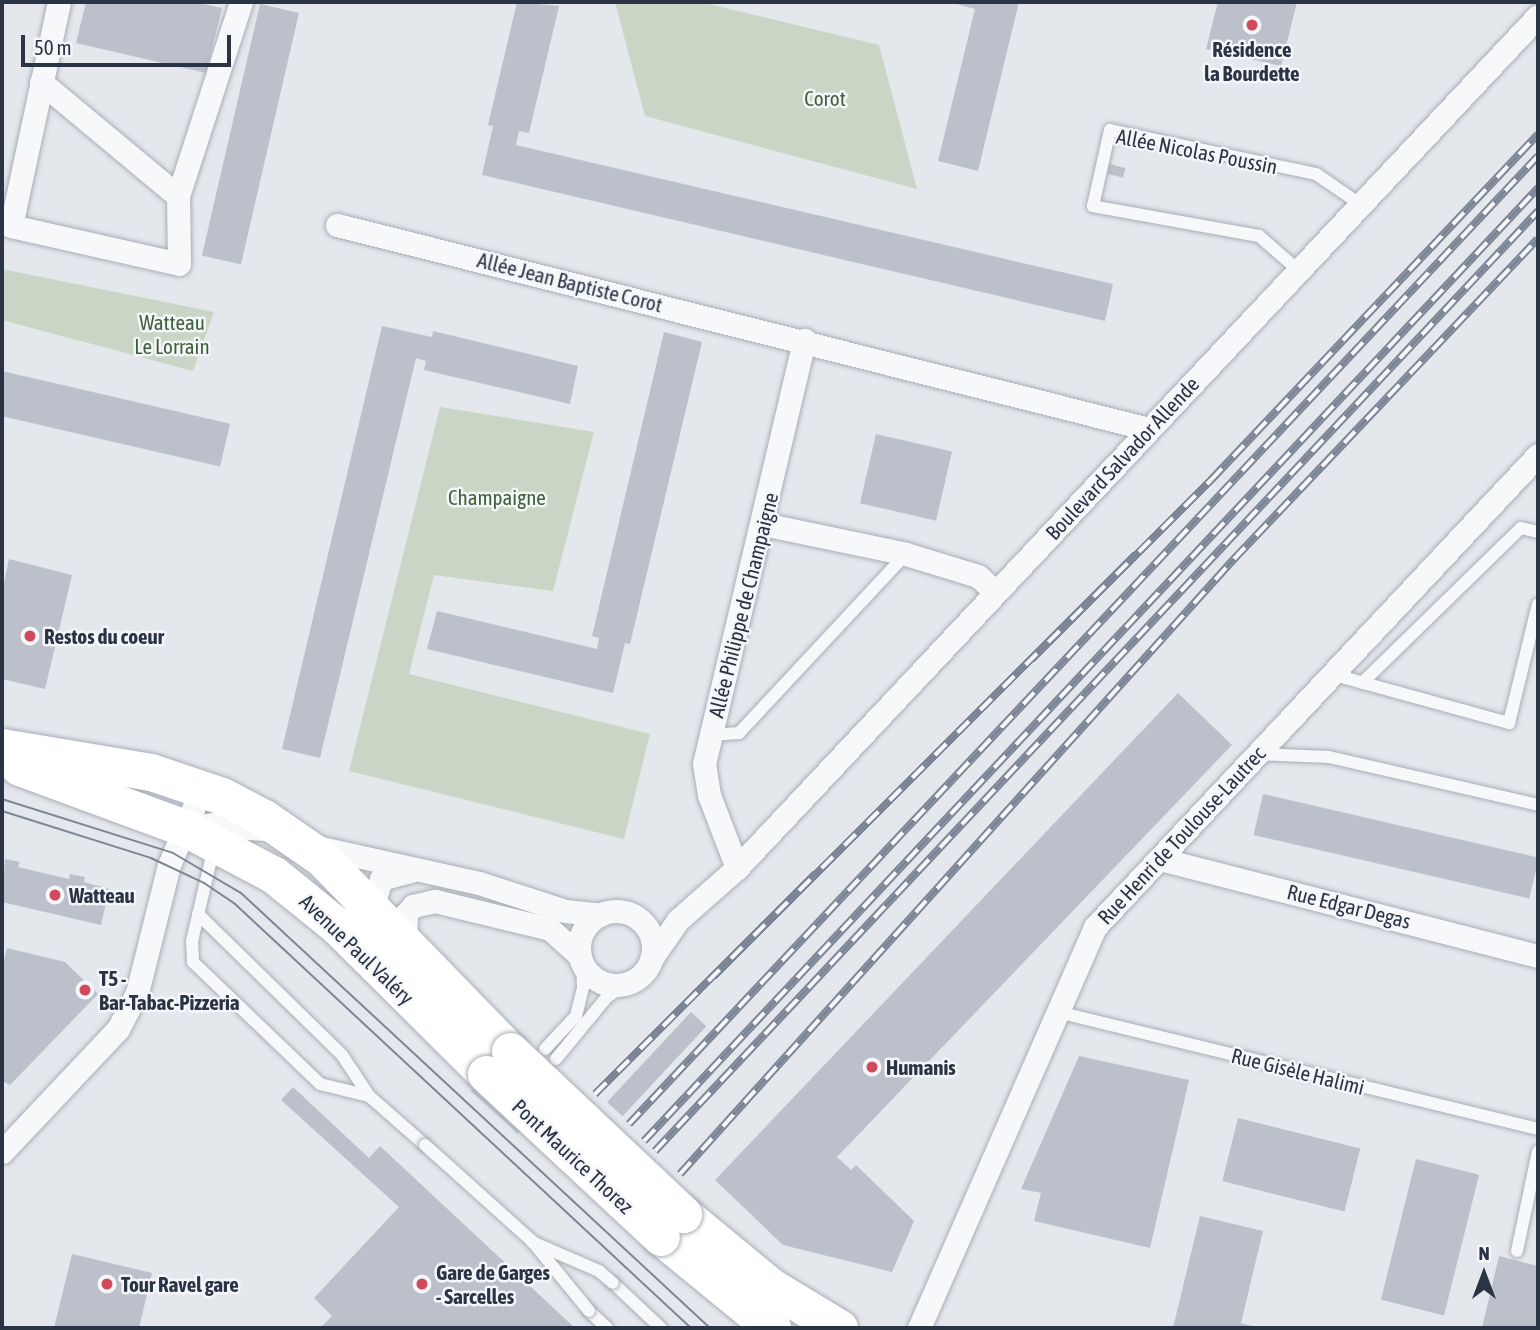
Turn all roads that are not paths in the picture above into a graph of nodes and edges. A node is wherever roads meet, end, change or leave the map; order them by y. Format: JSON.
{"nodes":[{"id":1,"x":58,"y":2,"type":"edge"},
{"id":2,"x":241,"y":2,"type":"edge"},
{"id":3,"x":1538,"y":16,"type":"edge"},
{"id":4,"x":41,"y":82,"type":"junction"},
{"id":5,"x":178,"y":196,"type":"junction"},
{"id":6,"x":1360,"y":204,"type":"junction"},
{"id":7,"x":337,"y":225,"type":"dead end"},
{"id":8,"x":1298,"y":270,"type":"junction"},
{"id":9,"x":804,"y":340,"type":"junction"},
{"id":10,"x":1149,"y":429,"type":"junction"},
{"id":11,"x":1538,"y":454,"type":"edge"},
{"id":12,"x":763,"y":524,"type":"junction"},
{"id":13,"x":1538,"y":532,"type":"edge"},
{"id":14,"x":906,"y":554,"type":"junction"},
{"id":15,"x":995,"y":592,"type":"junction"},
{"id":16,"x":1538,"y":604,"type":"edge"},
{"id":17,"x":1331,"y":674,"type":"junction"},
{"id":18,"x":1362,"y":683,"type":"junction"},
{"id":19,"x":711,"y":735,"type":"junction"},
{"id":20,"x":2,"y":747,"type":"edge"},
{"id":21,"x":1255,"y":754,"type":"junction"},
{"id":22,"x":2,"y":761,"type":"edge"},
{"id":23,"x":202,"y":788,"type":"junction"},
{"id":24,"x":1538,"y":805,"type":"edge"},
{"id":25,"x":264,"y":818,"type":"junction"},
{"id":26,"x":200,"y":835,"type":"junction"},
{"id":27,"x":304,"y":845,"type":"junction"},
{"id":28,"x":1160,"y":859,"type":"junction"},
{"id":29,"x":737,"y":867,"type":"junction"},
{"id":30,"x":429,"y":871,"type":"junction"},
{"id":31,"x":274,"y":874,"type":"junction"},
{"id":32,"x":705,"y":899,"type":"junction"},
{"id":33,"x":198,"y":914,"type":"junction"},
{"id":34,"x":601,"y":915,"type":"junction"},
{"id":35,"x":631,"y":915,"type":"junction"},
{"id":36,"x":389,"y":921,"type":"junction"},
{"id":37,"x":1538,"y":956,"type":"edge"},
{"id":38,"x":651,"y":959,"type":"junction"},
{"id":39,"x":581,"y":960,"type":"junction"},
{"id":40,"x":377,"y":967,"type":"junction"},
{"id":41,"x":628,"y":983,"type":"junction"},
{"id":42,"x":1058,"y":1012,"type":"junction"},
{"id":43,"x":514,"y":1058,"type":"junction"},
{"id":44,"x":556,"y":1059,"type":"dead end"},
{"id":45,"x":369,"y":1096,"type":"junction"},
{"id":46,"x":1538,"y":1129,"type":"edge"},
{"id":47,"x":1538,"y":1151,"type":"edge"},
{"id":48,"x":2,"y":1152,"type":"edge"},
{"id":49,"x":672,"y":1225,"type":"junction"},
{"id":50,"x":532,"y":1241,"type":"junction"},
{"id":51,"x":1517,"y":1251,"type":"dead end"},
{"id":52,"x":607,"y":1328,"type":"edge"},
{"id":53,"x":661,"y":1328,"type":"edge"},
{"id":54,"x":772,"y":1328,"type":"edge"},
{"id":55,"x":839,"y":1328,"type":"edge"},
{"id":56,"x":919,"y":1328,"type":"edge"}],
"edges":[{"from":1,"to":4,"type":"street"},
{"from":2,"to":5,"type":"street"},
{"from":3,"to":6,"type":"street","name":"Boulevard Salvador Allende"},
{"from":4,"to":5,"type":"street"},
{"from":4,"to":5,"type":"street"},
{"from":6,"to":8,"type":"street","name":"Boulevard Salvador Allende"},
{"from":6,"to":8,"type":"lane","name":"Allée Nicolas Poussin"},
{"from":7,"to":9,"type":"street","name":"Allée Jean Baptiste Corot"},
{"from":8,"to":10,"type":"street","name":"Boulevard Salvador Allende"},
{"from":9,"to":10,"type":"street","name":"Allée Jean Baptiste Corot"},
{"from":9,"to":12,"type":"street","name":"Allée Philippe de Champaigne"},
{"from":10,"to":15,"type":"street","name":"Boulevard Salvador Allende"},
{"from":11,"to":17,"type":"street","name":"Rue Henri de Toulouse-Lautrec"},
{"from":12,"to":14,"type":"street"},
{"from":12,"to":19,"type":"street","name":"Allée Philippe de Champaigne"},
{"from":13,"to":18,"type":"lane"},
{"from":14,"to":15,"type":"street"},
{"from":14,"to":19,"type":"lane"},
{"from":15,"to":29,"type":"street","name":"Boulevard Salvador Allende"},
{"from":16,"to":18,"type":"lane"},
{"from":17,"to":18,"type":"lane"},
{"from":17,"to":21,"type":"street","name":"Rue Henri de Toulouse-Lautrec"},
{"from":19,"to":29,"type":"street","name":"Allée Philippe de Champaigne"},
{"from":20,"to":23,"type":"main road","name":"Avenue Paul Valéry"},
{"from":21,"to":24,"type":"lane"},
{"from":21,"to":28,"type":"street","name":"Rue Henri de Toulouse-Lautrec"},
{"from":22,"to":26,"type":"main road","name":"Avenue Paul Valéry"},
{"from":23,"to":25,"type":"main road","name":"Avenue Paul Valéry"},
{"from":23,"to":26,"type":"street"},
{"from":25,"to":26,"type":"street"},
{"from":25,"to":27,"type":"main road","name":"Avenue Paul Valéry"},
{"from":26,"to":27,"type":"lane","name":"Avenue Paul Valéry"},
{"from":26,"to":31,"type":"main road","name":"Avenue Paul Valéry"},
{"from":26,"to":33,"type":"lane"},
{"from":26,"to":48,"type":"street"},
{"from":27,"to":30,"type":"street","name":"Avenue Paul Valéry"},
{"from":27,"to":36,"type":"main road","name":"Avenue Paul Valéry"},
{"from":28,"to":37,"type":"street","name":"Rue Edgar Degas"},
{"from":28,"to":42,"type":"street","name":"Rue Henri de Toulouse-Lautrec"},
{"from":29,"to":32,"type":"street","name":"Boulevard Salvador Allende"},
{"from":30,"to":34,"type":"street","name":"Avenue Paul Valéry"},
{"from":30,"to":36,"type":"street"},
{"from":31,"to":36,"type":"street"},
{"from":31,"to":40,"type":"main road","name":"Avenue Paul Valéry"},
{"from":32,"to":35,"type":"street","name":"Boulevard Salvador Allende"},
{"from":32,"to":38,"type":"street","name":"Boulevard Salvador Allende"},
{"from":33,"to":45,"type":"lane"},
{"from":33,"to":45,"type":"lane"},
{"from":34,"to":35,"type":"street"},
{"from":34,"to":39,"type":"street"},
{"from":35,"to":38,"type":"street"},
{"from":36,"to":39,"type":"street"},
{"from":36,"to":40,"type":"street"},
{"from":36,"to":43,"type":"main road","name":"Avenue Paul Valéry"},
{"from":38,"to":41,"type":"street"},
{"from":39,"to":41,"type":"street"},
{"from":39,"to":43,"type":"lane"},
{"from":40,"to":43,"type":"main road","name":"Avenue Paul Valéry"},
{"from":41,"to":44,"type":"lane"},
{"from":42,"to":46,"type":"lane","name":"Rue Gisèle Halimi"},
{"from":42,"to":56,"type":"street","name":"Rue Henri de Toulouse-Lautrec"},
{"from":43,"to":49,"type":"main road","name":"Pont Maurice Thorez","bridge":true},
{"from":45,"to":50,"type":"lane","bridge":true},
{"from":47,"to":51,"type":"lane"},
{"from":49,"to":54,"type":"main road"},
{"from":49,"to":55,"type":"main road"},
{"from":50,"to":52,"type":"lane","bridge":true},
{"from":50,"to":53,"type":"lane","bridge":true}]}
